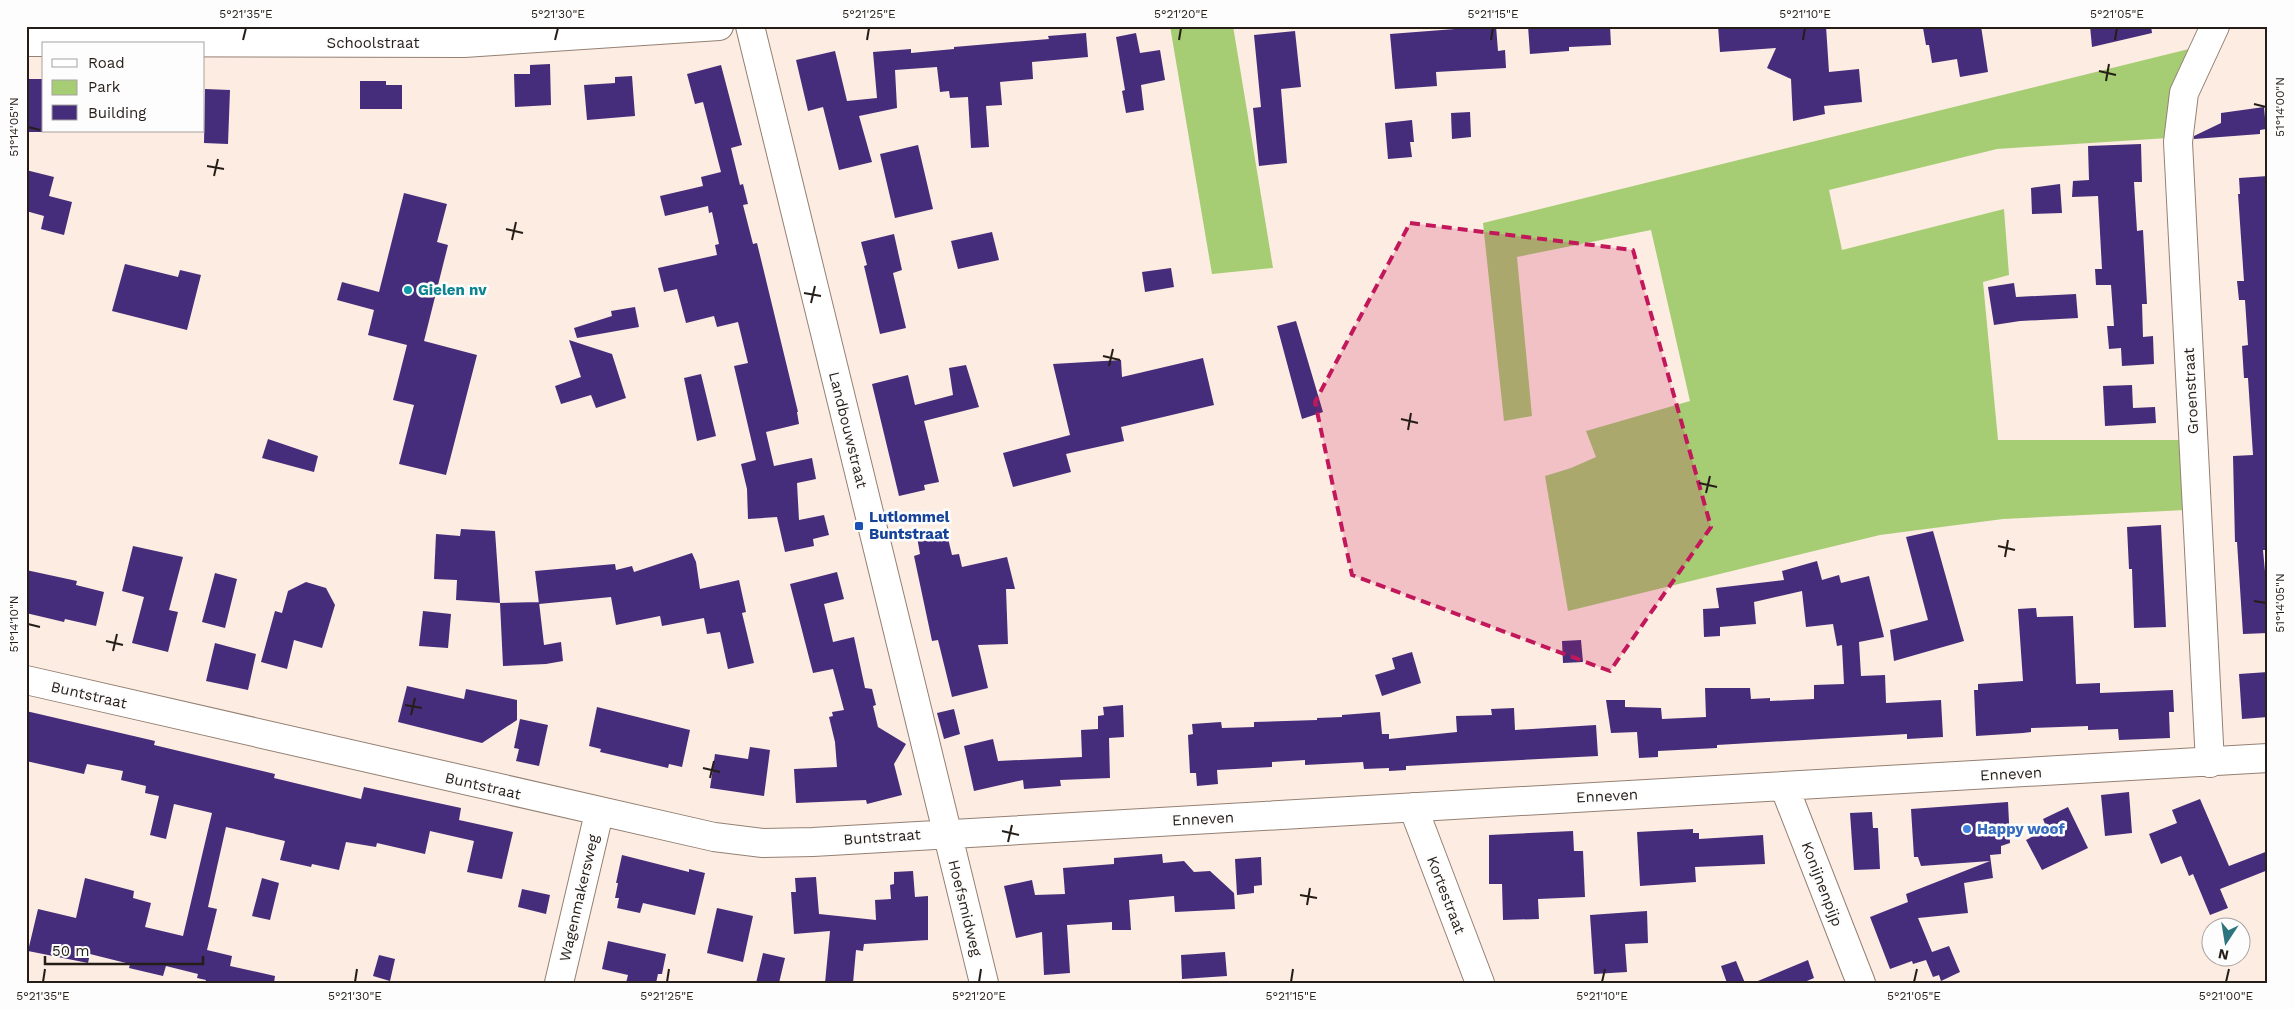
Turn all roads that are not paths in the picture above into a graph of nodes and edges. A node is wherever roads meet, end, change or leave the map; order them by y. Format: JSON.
{"nodes":[{"id":1,"x":719,"y":26,"type":"edge"},
{"id":2,"x":750,"y":26,"type":"edge"},
{"id":3,"x":2214,"y":26,"type":"edge"},
{"id":4,"x":26,"y":42,"type":"edge"},
{"id":5,"x":42,"y":42,"type":"edge"},
{"id":6,"x":205,"y":42,"type":"edge"},
{"id":7,"x":26,"y":680,"type":"edge"},
{"id":8,"x":2268,"y":758,"type":"edge"},
{"id":9,"x":2210,"y":763,"type":"junction"},
{"id":10,"x":1784,"y":786,"type":"junction"},
{"id":11,"x":1413,"y":807,"type":"junction"},
{"id":12,"x":599,"y":813,"type":"junction"},
{"id":13,"x":946,"y":833,"type":"junction"},
{"id":14,"x":559,"y":983,"type":"edge"},
{"id":15,"x":984,"y":983,"type":"edge"},
{"id":16,"x":1480,"y":983,"type":"edge"},
{"id":17,"x":1860,"y":983,"type":"edge"}],
"edges":[{"from":1,"to":6,"type":"street","name":"Schoolstraat"},
{"from":2,"to":13,"type":"street","name":"Landbouwstraat"},
{"from":3,"to":9,"type":"street","name":"Groenstraat"},
{"from":4,"to":5,"type":"street","name":"Schoolstraat"},
{"from":7,"to":12,"type":"street","name":"Buntstraat"},
{"from":8,"to":9,"type":"street","name":"Enneven"},
{"from":9,"to":10,"type":"street","name":"Enneven"},
{"from":10,"to":11,"type":"street","name":"Enneven"},
{"from":10,"to":17,"type":"street","name":"Konijnenpijp"},
{"from":11,"to":13,"type":"street","name":"Enneven"},
{"from":11,"to":16,"type":"street","name":"Kortestraat"},
{"from":12,"to":13,"type":"street","name":"Buntstraat"},
{"from":12,"to":14,"type":"street","name":"Wagenmakersweg"},
{"from":13,"to":15,"type":"street","name":"Hoefsmidweg"}]}
